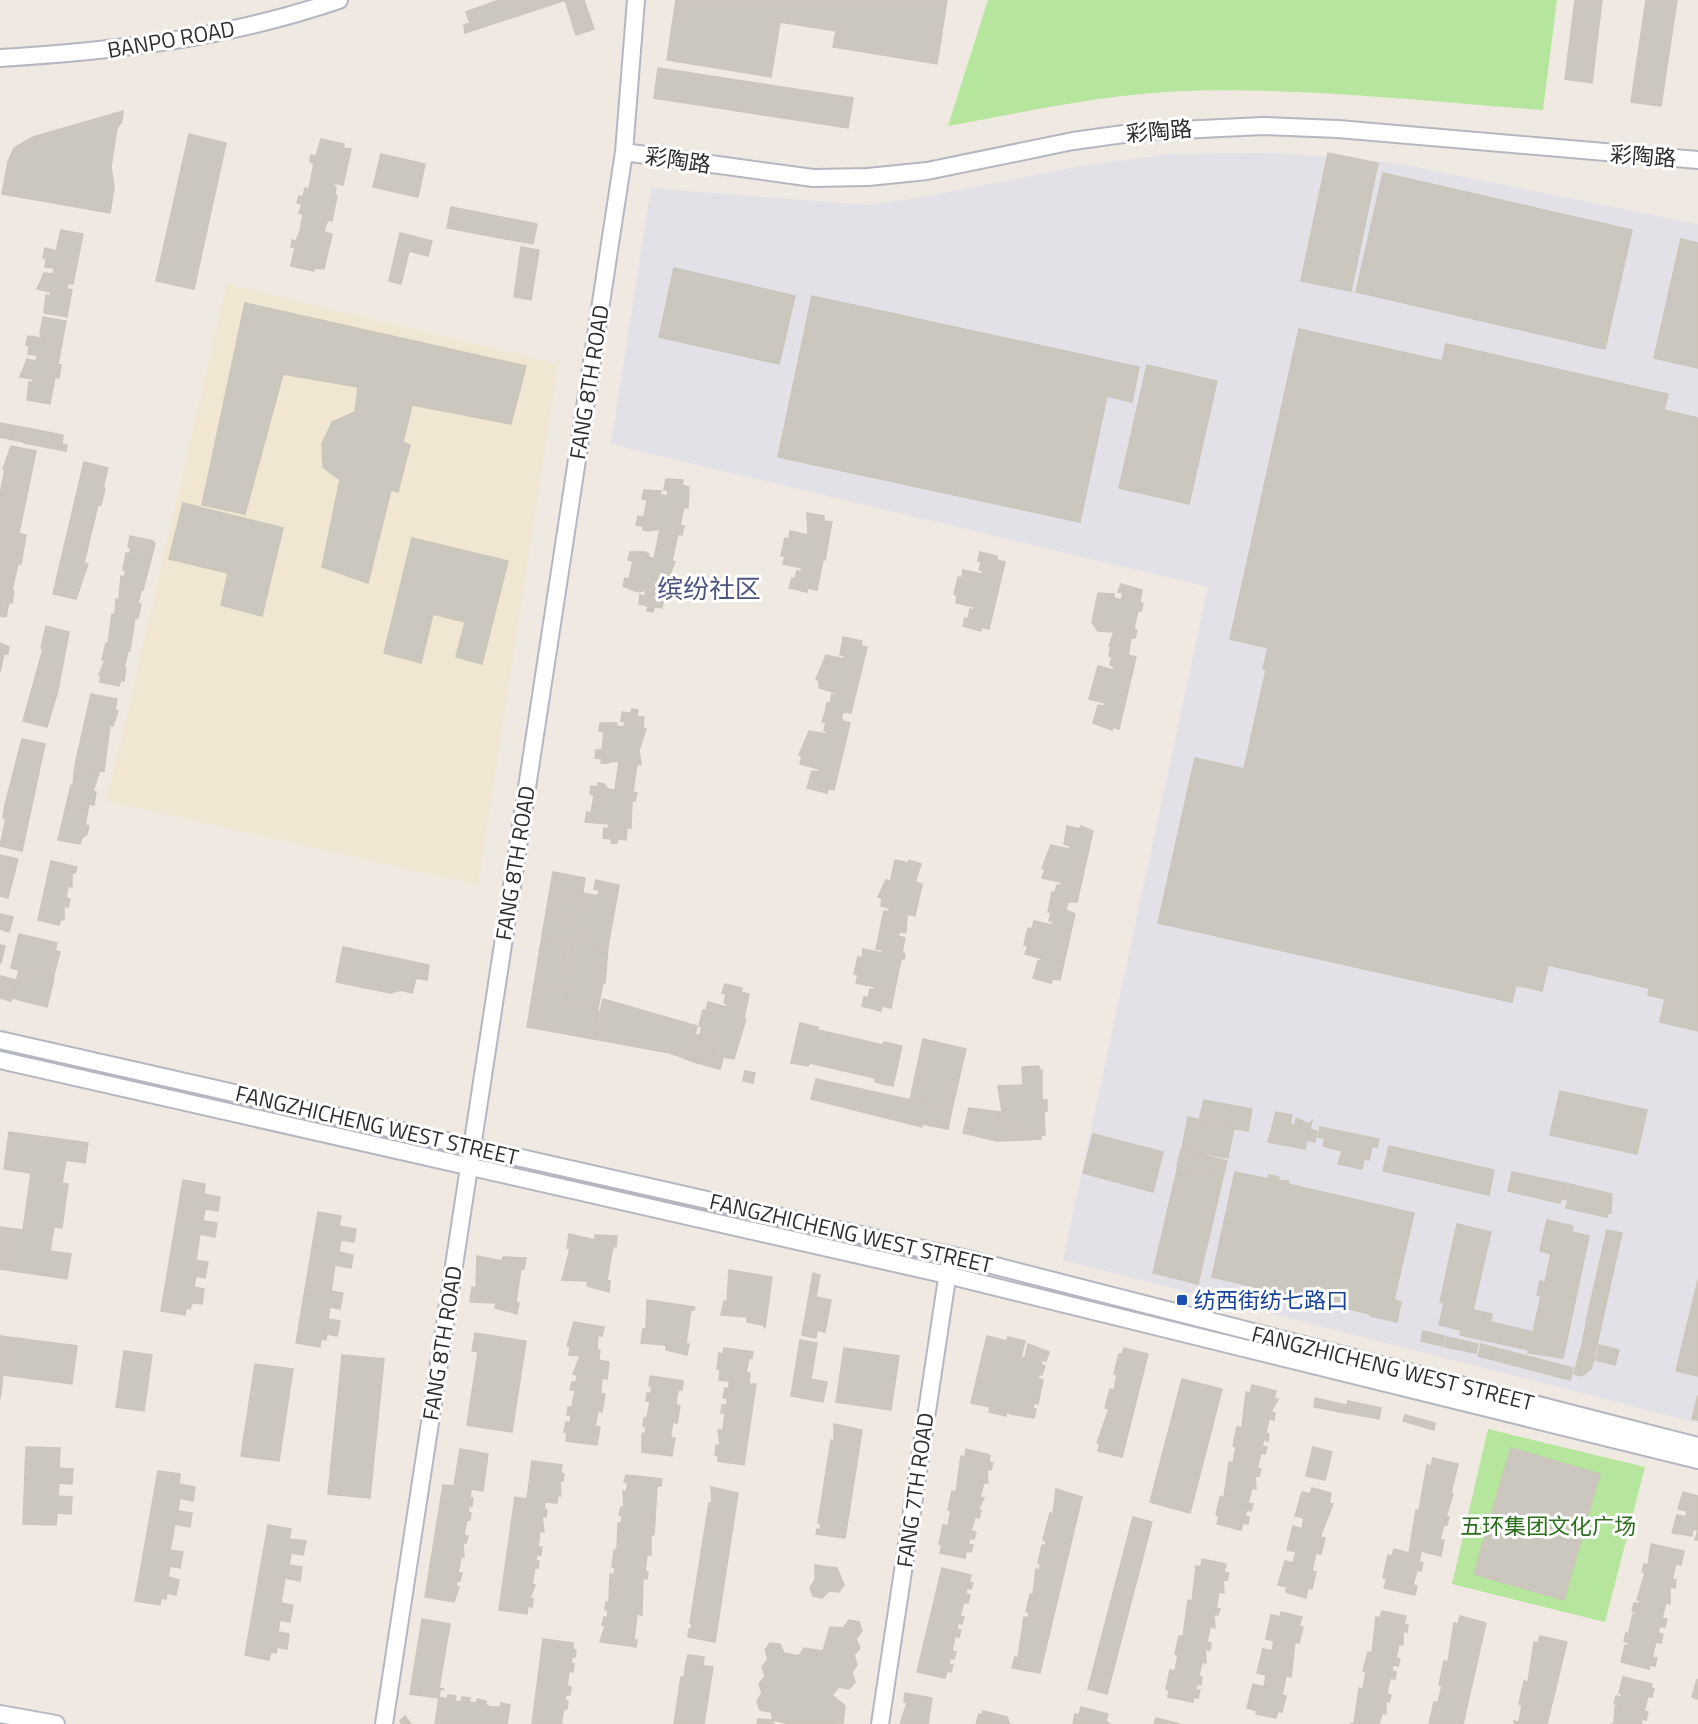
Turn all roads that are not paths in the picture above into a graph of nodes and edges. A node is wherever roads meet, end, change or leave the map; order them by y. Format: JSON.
{"nodes":[{"id":1,"x":339,"y":0,"type":"edge"},
{"id":2,"x":636,"y":0,"type":"edge"},
{"id":3,"x":0,"y":58,"type":"edge"},
{"id":4,"x":624,"y":152,"type":"junction"},
{"id":5,"x":1698,"y":160,"type":"edge"},
{"id":6,"x":0,"y":1040,"type":"edge"},
{"id":7,"x":0,"y":1060,"type":"edge"},
{"id":8,"x":472,"y":1146,"type":"junction"},
{"id":9,"x":469,"y":1167,"type":"junction"},
{"id":10,"x":951,"y":1256,"type":"junction"},
{"id":11,"x":947,"y":1275,"type":"junction"},
{"id":12,"x":1698,"y":1446,"type":"edge"},
{"id":13,"x":1698,"y":1460,"type":"edge"},
{"id":14,"x":0,"y":1714,"type":"edge"},
{"id":15,"x":56,"y":1724,"type":"edge"},
{"id":16,"x":384,"y":1724,"type":"edge"},
{"id":17,"x":880,"y":1724,"type":"edge"}],
"edges":[{"from":1,"to":3,"type":"street","name":"BANPO ROAD"},
{"from":2,"to":4,"type":"street","name":"FANG 8TH ROAD"},
{"from":4,"to":5,"type":"street","name":"彩陶路"},
{"from":4,"to":8,"type":"street","name":"FANG 8TH ROAD"},
{"from":6,"to":8,"type":"street","name":"FANGZHICHENG WEST STREET"},
{"from":7,"to":9,"type":"street","name":"FANGZHICHENG WEST STREET"},
{"from":8,"to":9,"type":"street","name":"FANG 8TH ROAD"},
{"from":8,"to":10,"type":"street","name":"FANGZHICHENG WEST STREET"},
{"from":9,"to":11,"type":"street","name":"FANGZHICHENG WEST STREET"},
{"from":9,"to":16,"type":"street","name":"FANG 8TH ROAD"},
{"from":10,"to":11,"type":"street","name":"FANG 7TH ROAD"},
{"from":10,"to":12,"type":"street","name":"FANGZHICHENG WEST STREET"},
{"from":11,"to":13,"type":"street","name":"FANGZHICHENG WEST STREET"},
{"from":11,"to":17,"type":"street","name":"FANG 7TH ROAD"},
{"from":14,"to":15,"type":"street"}]}
